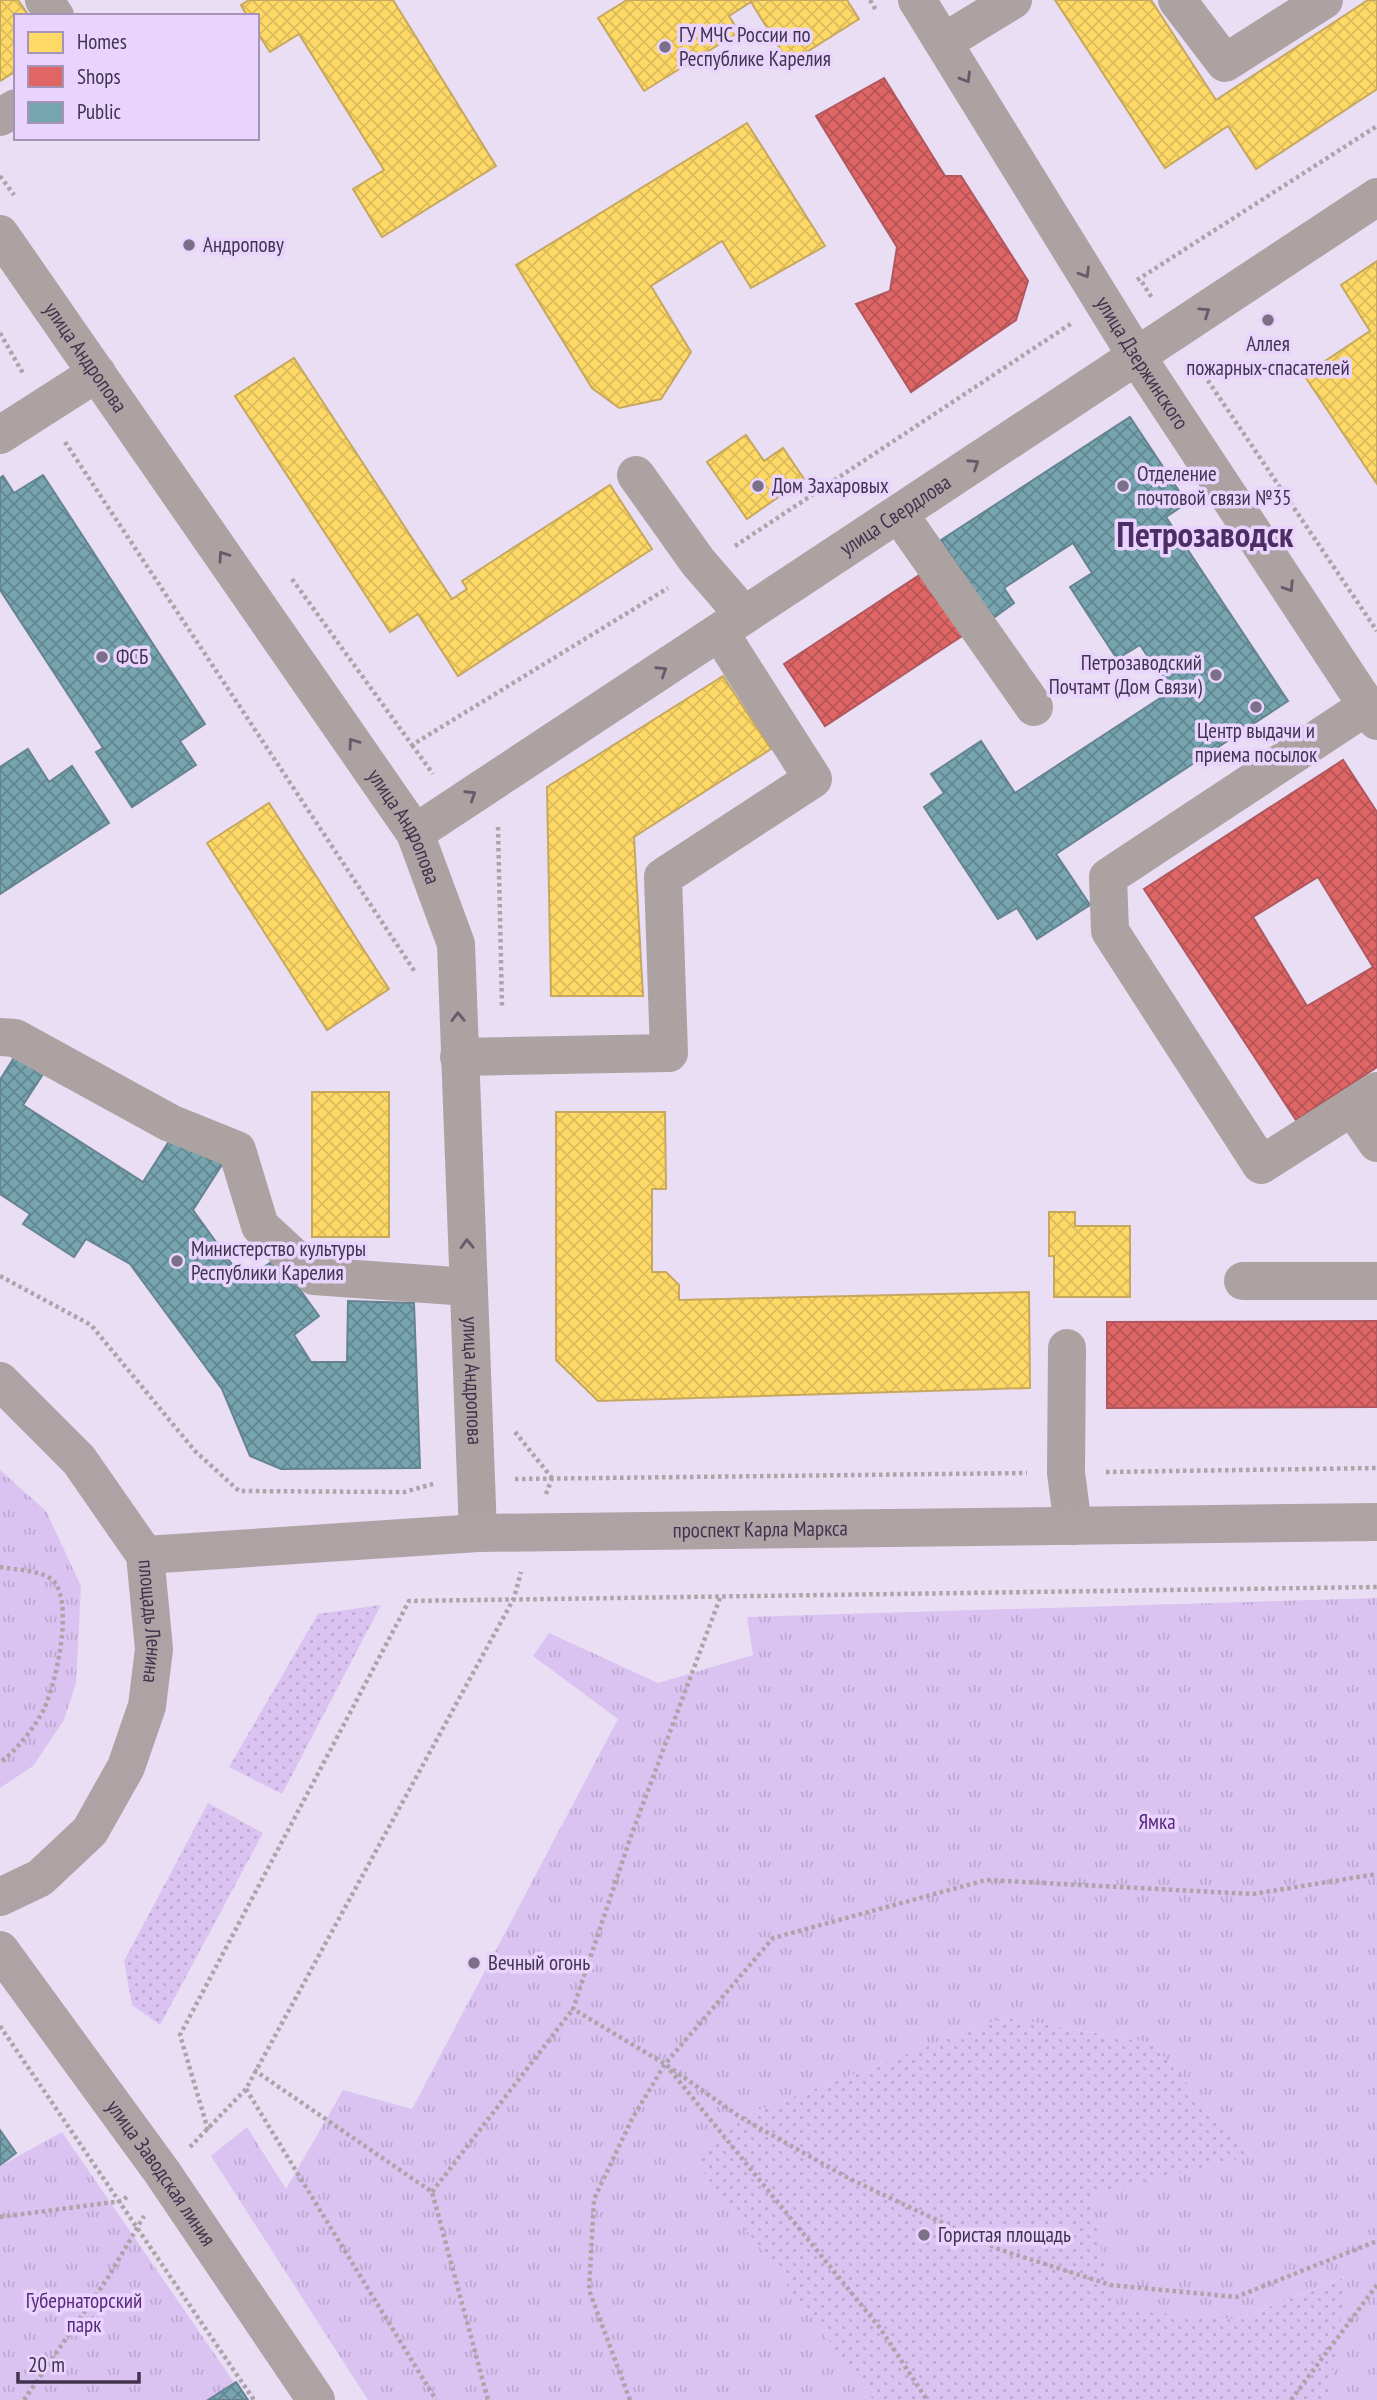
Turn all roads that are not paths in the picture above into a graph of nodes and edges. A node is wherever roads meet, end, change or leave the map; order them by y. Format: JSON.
{"nodes":[{"id":1,"x":917,"y":0,"type":"edge"},
{"id":2,"x":1013,"y":0,"type":"edge"},
{"id":3,"x":1177,"y":0,"type":"edge"},
{"id":4,"x":1324,"y":0,"type":"edge"},
{"id":5,"x":944,"y":42,"type":"junction"},
{"id":6,"x":1377,"y":197,"type":"edge"},
{"id":7,"x":0,"y":234,"type":"edge"},
{"id":8,"x":1138,"y":357,"type":"junction"},
{"id":9,"x":97,"y":373,"type":"junction"},
{"id":10,"x":0,"y":435,"type":"edge"},
{"id":11,"x":636,"y":475,"type":"dead end"},
{"id":12,"x":899,"y":514,"type":"junction"},
{"id":13,"x":732,"y":624,"type":"junction"},
{"id":14,"x":1034,"y":708,"type":"dead end"},
{"id":15,"x":1372,"y":714,"type":"edge"},
{"id":16,"x":415,"y":833,"type":"junction"},
{"id":17,"x":0,"y":1037,"type":"edge"},
{"id":18,"x":459,"y":1057,"type":"junction"},
{"id":19,"x":1365,"y":1099,"type":"edge"},
{"id":20,"x":1377,"y":1143,"type":"edge"},
{"id":21,"x":1243,"y":1280,"type":"dead end"},
{"id":22,"x":1377,"y":1281,"type":"edge"},
{"id":23,"x":468,"y":1287,"type":"junction"},
{"id":24,"x":1067,"y":1348,"type":"dead end"},
{"id":25,"x":0,"y":1381,"type":"edge"},
{"id":26,"x":1377,"y":1522,"type":"edge"},
{"id":27,"x":1073,"y":1526,"type":"junction"},
{"id":28,"x":478,"y":1533,"type":"junction"},
{"id":29,"x":145,"y":1555,"type":"junction"},
{"id":30,"x":0,"y":1897,"type":"edge"},
{"id":31,"x":0,"y":1950,"type":"edge"},
{"id":32,"x":316,"y":2400,"type":"edge"}],
"edges":[{"from":1,"to":5,"type":"street","name":"улица Дзержинского"},
{"from":2,"to":5,"type":"street"},
{"from":3,"to":4,"type":"street"},
{"from":5,"to":8,"type":"street","name":"улица Дзержинского","one_way":true},
{"from":8,"to":6,"type":"street","name":"улица Свердлова","one_way":true},
{"from":7,"to":9,"type":"street","name":"улица Андропова"},
{"from":12,"to":8,"type":"street","name":"улица Свердлова","one_way":true},
{"from":8,"to":15,"type":"street","name":"улица Дзержинского","one_way":true},
{"from":9,"to":10,"type":"street"},
{"from":16,"to":9,"type":"street","name":"улица Андропова","one_way":true},
{"from":11,"to":13,"type":"street"},
{"from":12,"to":13,"type":"street","name":"улица Свердлова"},
{"from":12,"to":14,"type":"street"},
{"from":16,"to":13,"type":"street","name":"улица Свердлова","one_way":true},
{"from":13,"to":18,"type":"street"},
{"from":15,"to":19,"type":"street"},
{"from":18,"to":16,"type":"street","name":"улица Андропова","one_way":true},
{"from":17,"to":23,"type":"street"},
{"from":23,"to":18,"type":"street","name":"улица Андропова","one_way":true},
{"from":19,"to":20,"type":"street"},
{"from":21,"to":22,"type":"street"},
{"from":23,"to":28,"type":"street","name":"улица Андропова"},
{"from":24,"to":27,"type":"street"},
{"from":25,"to":29,"type":"main road","name":"площадь Ленина"},
{"from":26,"to":27,"type":"main road","name":"проспект Карла Маркса"},
{"from":27,"to":28,"type":"main road","name":"проспект Карла Маркса"},
{"from":28,"to":29,"type":"main road","name":"проспект Карла Маркса"},
{"from":29,"to":30,"type":"main road","name":"площадь Ленина"},
{"from":31,"to":32,"type":"main road","name":"улица Заводская линия"}]}
